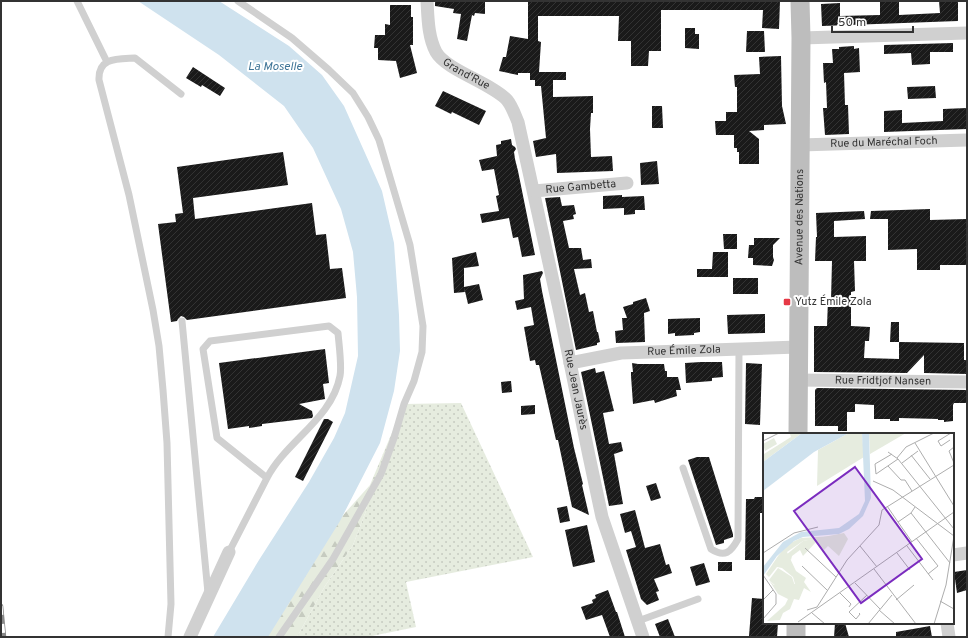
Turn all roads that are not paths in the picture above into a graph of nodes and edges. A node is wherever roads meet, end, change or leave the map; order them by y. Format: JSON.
{"nodes":[{"id":1,"x":77,"y":1,"type":"edge"},
{"id":2,"x":238,"y":1,"type":"edge"},
{"id":3,"x":427,"y":1,"type":"edge"},
{"id":4,"x":800,"y":1,"type":"edge"},
{"id":5,"x":967,"y":33,"type":"edge"},
{"id":6,"x":801,"y":38,"type":"junction"},
{"id":7,"x":107,"y":62,"type":"junction"},
{"id":8,"x":181,"y":94,"type":"dead end"},
{"id":9,"x":523,"y":138,"type":"joint"},
{"id":10,"x":967,"y":140,"type":"edge"},
{"id":11,"x":800,"y":145,"type":"junction"},
{"id":12,"x":627,"y":183,"type":"dead end"},
{"id":13,"x":534,"y":191,"type":"junction"},
{"id":14,"x":182,"y":321,"type":"dead end"},
{"id":15,"x":798,"y":347,"type":"junction"},
{"id":16,"x":739,"y":349,"type":"junction"},
{"id":17,"x":570,"y":363,"type":"junction"},
{"id":18,"x":798,"y":380,"type":"junction"},
{"id":19,"x":967,"y":382,"type":"edge"},
{"id":20,"x":798,"y":433,"type":"edge"},
{"id":21,"x":683,"y":468,"type":"dead end"},
{"id":22,"x":267,"y":478,"type":"junction"},
{"id":23,"x":229,"y":552,"type":"joint"},
{"id":24,"x":967,"y":553,"type":"edge"},
{"id":25,"x":954,"y":555,"type":"edge"},
{"id":26,"x":208,"y":597,"type":"junction"},
{"id":27,"x":698,"y":598,"type":"dead end"},
{"id":28,"x":638,"y":621,"type":"junction"},
{"id":29,"x":796,"y":624,"type":"edge"},
{"id":30,"x":947,"y":624,"type":"edge"},
{"id":31,"x":168,"y":637,"type":"edge"},
{"id":32,"x":190,"y":637,"type":"edge"},
{"id":33,"x":279,"y":637,"type":"edge"},
{"id":34,"x":643,"y":637,"type":"edge"},
{"id":35,"x":796,"y":637,"type":"edge"},
{"id":36,"x":949,"y":637,"type":"edge"}],
"edges":[{"from":1,"to":7,"type":"lane"},
{"from":2,"to":33,"type":"lane"},
{"from":3,"to":9,"type":"street","name":"Grand'Rue"},
{"from":4,"to":6,"type":"main road","name":"Avenue des Nations"},
{"from":5,"to":6,"type":"street"},
{"from":6,"to":11,"type":"main road","name":"Avenue des Nations"},
{"from":7,"to":8,"type":"lane"},
{"from":7,"to":31,"type":"lane"},
{"from":9,"to":13,"type":"street","name":"Rue Jean Jaurès"},
{"from":10,"to":11,"type":"street","name":"Rue du Maréchal Foch"},
{"from":11,"to":15,"type":"main road","name":"Avenue des Nations"},
{"from":12,"to":13,"type":"street","name":"Rue Gambetta"},
{"from":13,"to":17,"type":"street","name":"Rue Jean Jaurès"},
{"from":14,"to":26,"type":"lane"},
{"from":15,"to":16,"type":"street","name":"Rue Émile Zola"},
{"from":15,"to":18,"type":"main road","name":"Avenue des Nations"},
{"from":16,"to":17,"type":"street","name":"Rue Émile Zola"},
{"from":16,"to":21,"type":"lane"},
{"from":17,"to":28,"type":"street","name":"Rue Jean Jaurès"},
{"from":18,"to":19,"type":"street","name":"Rue Fridtjof Nansen"},
{"from":18,"to":20,"type":"main road","name":"Avenue des Nations"},
{"from":22,"to":22,"type":"lane"},
{"from":22,"to":23,"type":"lane"},
{"from":23,"to":26,"type":"street"},
{"from":24,"to":25,"type":"street"},
{"from":26,"to":32,"type":"street"},
{"from":27,"to":28,"type":"lane"},
{"from":28,"to":34,"type":"street","name":"Rue Jean Jaurès"},
{"from":29,"to":35,"type":"main road"},
{"from":30,"to":36,"type":"street"}]}
